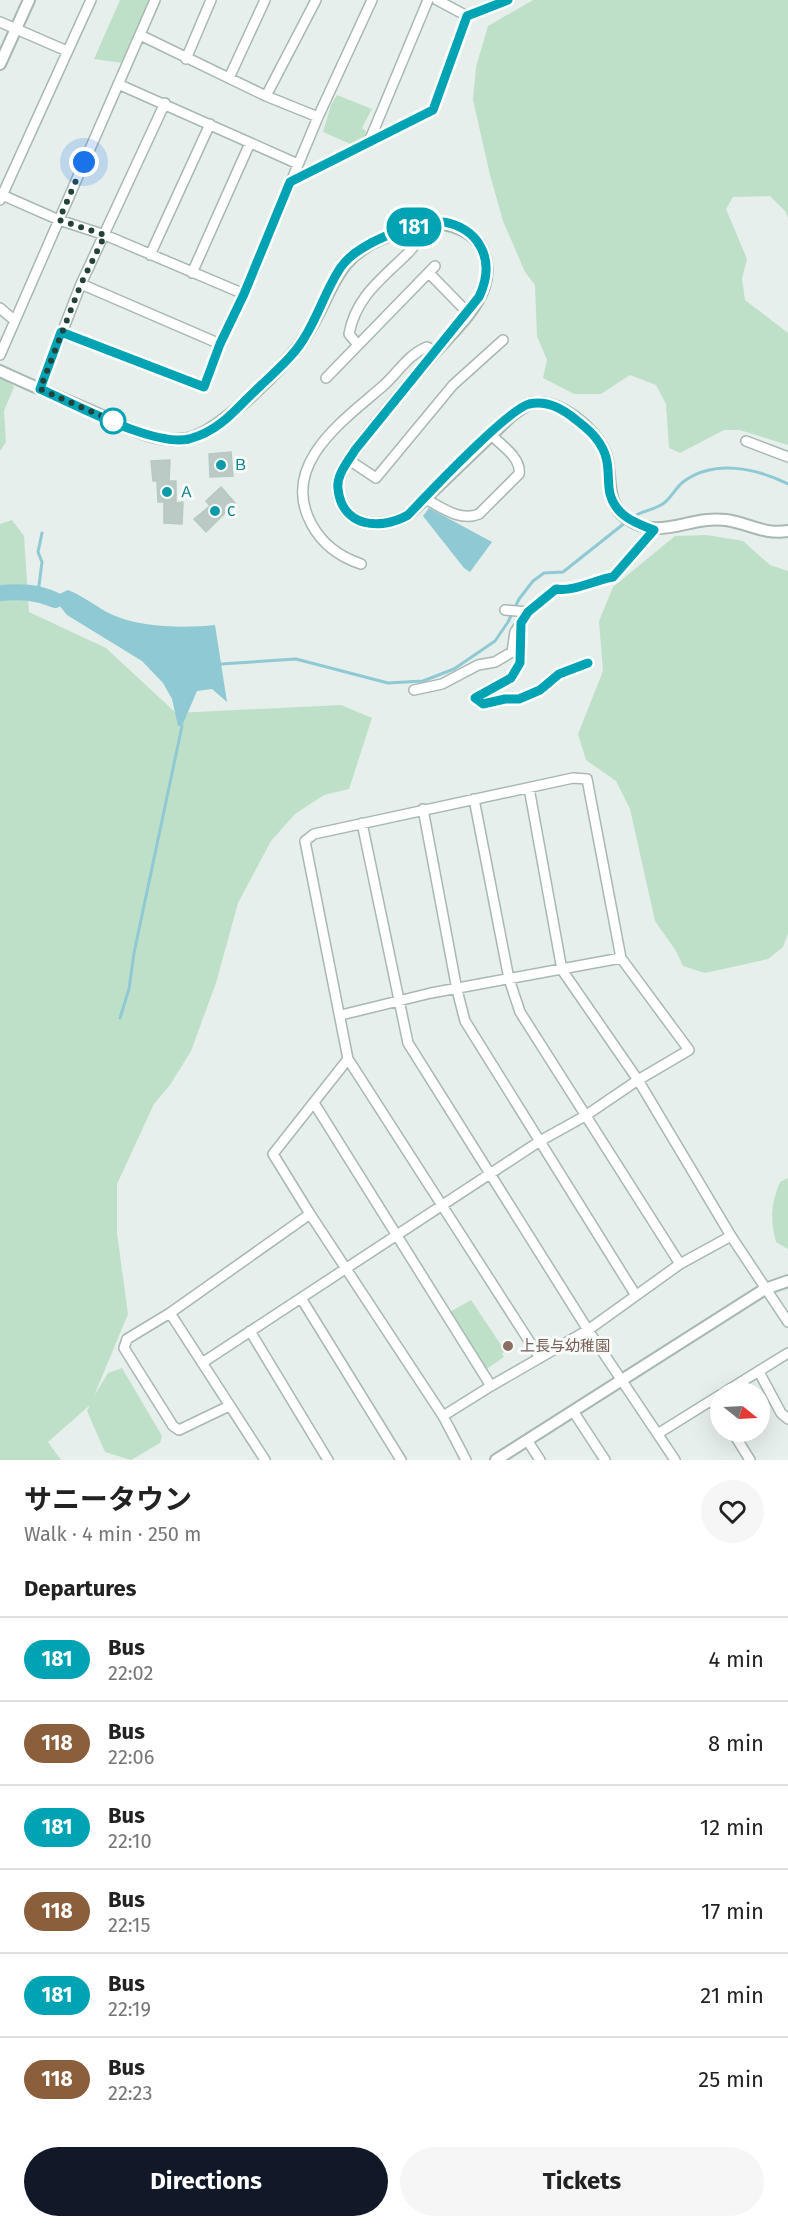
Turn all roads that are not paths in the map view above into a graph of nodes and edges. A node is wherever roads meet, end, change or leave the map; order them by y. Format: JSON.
{"nodes":[{"id":1,"x":29,"y":0,"type":"edge"},
{"id":2,"x":91,"y":0,"type":"edge"},
{"id":3,"x":155,"y":0,"type":"edge"},
{"id":4,"x":211,"y":0,"type":"edge"},
{"id":5,"x":265,"y":0,"type":"edge"},
{"id":6,"x":316,"y":0,"type":"edge"},
{"id":7,"x":372,"y":0,"type":"edge"},
{"id":8,"x":416,"y":0,"type":"edge"},
{"id":9,"x":437,"y":0,"type":"edge"},
{"id":10,"x":508,"y":0,"type":"edge"},
{"id":11,"x":427,"y":2,"type":"edge"},
{"id":12,"x":467,"y":16,"type":"junction"},
{"id":13,"x":0,"y":22,"type":"edge"},
{"id":14,"x":16,"y":28,"type":"junction"},
{"id":15,"x":140,"y":35,"type":"junction"},
{"id":16,"x":67,"y":51,"type":"junction"},
{"id":17,"x":186,"y":58,"type":"junction"},
{"id":18,"x":0,"y":64,"type":"edge"},
{"id":19,"x":229,"y":78,"type":"junction"},
{"id":20,"x":117,"y":84,"type":"junction"},
{"id":21,"x":266,"y":96,"type":"junction"},
{"id":22,"x":165,"y":103,"type":"junction"},
{"id":23,"x":318,"y":117,"type":"junction"},
{"id":24,"x":210,"y":124,"type":"junction"},
{"id":25,"x":250,"y":143,"type":"junction"},
{"id":26,"x":368,"y":144,"type":"junction"},
{"id":27,"x":298,"y":164,"type":"junction"},
{"id":28,"x":290,"y":182,"type":"junction"},
{"id":29,"x":1,"y":197,"type":"edge"},
{"id":30,"x":59,"y":220,"type":"junction"},
{"id":31,"x":413,"y":227,"type":"junction"},
{"id":32,"x":105,"y":235,"type":"junction"},
{"id":33,"x":150,"y":255,"type":"junction"},
{"id":34,"x":192,"y":273,"type":"junction"},
{"id":35,"x":81,"y":284,"type":"junction"},
{"id":36,"x":244,"y":294,"type":"junction"},
{"id":37,"x":0,"y":308,"type":"edge"},
{"id":38,"x":468,"y":313,"type":"junction"},
{"id":39,"x":14,"y":320,"type":"junction"},
{"id":40,"x":61,"y":332,"type":"junction"},
{"id":41,"x":503,"y":340,"type":"dead end"},
{"id":42,"x":220,"y":344,"type":"junction"},
{"id":43,"x":358,"y":345,"type":"junction"},
{"id":44,"x":436,"y":351,"type":"junction"},
{"id":45,"x":0,"y":355,"type":"edge"},
{"id":46,"x":0,"y":371,"type":"edge"},
{"id":47,"x":326,"y":378,"type":"dead end"},
{"id":48,"x":40,"y":389,"type":"junction"},
{"id":49,"x":490,"y":434,"type":"junction"},
{"id":50,"x":746,"y":441,"type":"dead end"},
{"id":51,"x":788,"y":457,"type":"edge"},
{"id":52,"x":349,"y":460,"type":"junction"},
{"id":53,"x":424,"y":498,"type":"junction"},
{"id":54,"x":654,"y":530,"type":"junction"},
{"id":55,"x":788,"y":531,"type":"edge"},
{"id":56,"x":361,"y":564,"type":"dead end"},
{"id":57,"x":505,"y":611,"type":"dead end"},
{"id":58,"x":524,"y":612,"type":"junction"},
{"id":59,"x":521,"y":623,"type":"junction"},
{"id":60,"x":588,"y":663,"type":"dead end"},
{"id":61,"x":414,"y":690,"type":"dead end"},
{"id":62,"x":529,"y":788,"type":"junction"},
{"id":63,"x":474,"y":799,"type":"junction"},
{"id":64,"x":423,"y":809,"type":"junction"},
{"id":65,"x":362,"y":823,"type":"junction"},
{"id":66,"x":621,"y":958,"type":"junction"},
{"id":67,"x":562,"y":970,"type":"junction"},
{"id":68,"x":509,"y":979,"type":"junction"},
{"id":69,"x":457,"y":990,"type":"junction"},
{"id":70,"x":400,"y":1000,"type":"junction"},
{"id":71,"x":341,"y":1015,"type":"junction"},
{"id":72,"x":348,"y":1059,"type":"junction"},
{"id":73,"x":638,"y":1080,"type":"junction"},
{"id":74,"x":314,"y":1103,"type":"junction"},
{"id":75,"x":585,"y":1116,"type":"junction"},
{"id":76,"x":540,"y":1141,"type":"junction"},
{"id":77,"x":491,"y":1175,"type":"junction"},
{"id":78,"x":444,"y":1205,"type":"junction"},
{"id":79,"x":310,"y":1214,"type":"junction"},
{"id":80,"x":398,"y":1235,"type":"junction"},
{"id":81,"x":731,"y":1236,"type":"junction"},
{"id":82,"x":680,"y":1264,"type":"junction"},
{"id":83,"x":346,"y":1269,"type":"junction"},
{"id":84,"x":788,"y":1281,"type":"edge"},
{"id":85,"x":765,"y":1289,"type":"junction"},
{"id":86,"x":635,"y":1294,"type":"junction"},
{"id":87,"x":301,"y":1298,"type":"junction"},
{"id":88,"x":170,"y":1313,"type":"junction"},
{"id":89,"x":788,"y":1322,"type":"edge"},
{"id":90,"x":588,"y":1330,"type":"junction"},
{"id":91,"x":250,"y":1331,"type":"junction"},
{"id":92,"x":788,"y":1353,"type":"edge"},
{"id":93,"x":540,"y":1358,"type":"junction"},
{"id":94,"x":202,"y":1363,"type":"junction"},
{"id":95,"x":759,"y":1372,"type":"junction"},
{"id":96,"x":623,"y":1379,"type":"junction"},
{"id":97,"x":742,"y":1382,"type":"edge"},
{"id":98,"x":491,"y":1386,"type":"junction"},
{"id":99,"x":710,"y":1402,"type":"edge"},
{"id":100,"x":229,"y":1406,"type":"junction"},
{"id":101,"x":573,"y":1412,"type":"junction"},
{"id":102,"x":442,"y":1416,"type":"junction"},
{"id":103,"x":788,"y":1419,"type":"edge"},
{"id":104,"x":659,"y":1433,"type":"junction"},
{"id":105,"x":527,"y":1440,"type":"junction"},
{"id":106,"x":739,"y":1442,"type":"edge"},
{"id":107,"x":265,"y":1460,"type":"edge"},
{"id":108,"x":328,"y":1460,"type":"edge"},
{"id":109,"x":401,"y":1460,"type":"edge"},
{"id":110,"x":466,"y":1460,"type":"edge"},
{"id":111,"x":496,"y":1460,"type":"edge"},
{"id":112,"x":540,"y":1460,"type":"edge"},
{"id":113,"x":605,"y":1460,"type":"edge"},
{"id":114,"x":675,"y":1460,"type":"edge"},
{"id":115,"x":750,"y":1460,"type":"edge"}],
"edges":[{"from":1,"to":14,"type":"street"},
{"from":2,"to":16,"type":"street"},
{"from":3,"to":15,"type":"street"},
{"from":4,"to":17,"type":"street"},
{"from":5,"to":19,"type":"street"},
{"from":6,"to":21,"type":"street"},
{"from":7,"to":23,"type":"street"},
{"from":8,"to":11,"type":"street"},
{"from":9,"to":12,"type":"street"},
{"from":10,"to":12,"type":"street"},
{"from":11,"to":26,"type":"street"},
{"from":12,"to":26,"type":"street"},
{"from":13,"to":14,"type":"street"},
{"from":14,"to":16,"type":"street"},
{"from":14,"to":18,"type":"street"},
{"from":15,"to":17,"type":"street"},
{"from":15,"to":20,"type":"street"},
{"from":16,"to":29,"type":"street"},
{"from":17,"to":19,"type":"street"},
{"from":19,"to":21,"type":"street"},
{"from":20,"to":22,"type":"street"},
{"from":20,"to":30,"type":"street"},
{"from":21,"to":23,"type":"street"},
{"from":22,"to":24,"type":"street"},
{"from":22,"to":32,"type":"street"},
{"from":23,"to":27,"type":"street"},
{"from":24,"to":25,"type":"street"},
{"from":24,"to":33,"type":"street"},
{"from":25,"to":27,"type":"street"},
{"from":25,"to":34,"type":"street"},
{"from":26,"to":28,"type":"street"},
{"from":27,"to":28,"type":"street"},
{"from":28,"to":36,"type":"street"},
{"from":29,"to":30,"type":"street"},
{"from":30,"to":32,"type":"street"},
{"from":30,"to":39,"type":"street"},
{"from":31,"to":38,"type":"street"},
{"from":31,"to":43,"type":"street"},
{"from":31,"to":48,"type":"street"},
{"from":32,"to":33,"type":"street"},
{"from":32,"to":35,"type":"street"},
{"from":33,"to":34,"type":"street"},
{"from":34,"to":36,"type":"street"},
{"from":35,"to":40,"type":"street"},
{"from":35,"to":42,"type":"street"},
{"from":36,"to":42,"type":"street"},
{"from":37,"to":39,"type":"street"},
{"from":38,"to":43,"type":"street"},
{"from":38,"to":44,"type":"street"},
{"from":39,"to":45,"type":"street"},
{"from":40,"to":42,"type":"street"},
{"from":40,"to":48,"type":"street"},
{"from":41,"to":52,"type":"street"},
{"from":43,"to":47,"type":"street"},
{"from":44,"to":52,"type":"street"},
{"from":44,"to":56,"type":"street"},
{"from":46,"to":48,"type":"street"},
{"from":49,"to":53,"type":"street"},
{"from":49,"to":53,"type":"street"},
{"from":49,"to":54,"type":"street"},
{"from":50,"to":51,"type":"street"},
{"from":52,"to":53,"type":"street"},
{"from":54,"to":55,"type":"street"},
{"from":54,"to":58,"type":"street"},
{"from":57,"to":58,"type":"street"},
{"from":58,"to":59,"type":"street"},
{"from":59,"to":60,"type":"street"},
{"from":59,"to":61,"type":"street"},
{"from":62,"to":63,"type":"street"},
{"from":62,"to":66,"type":"street"},
{"from":62,"to":67,"type":"street"},
{"from":63,"to":64,"type":"street"},
{"from":63,"to":68,"type":"street"},
{"from":64,"to":65,"type":"street"},
{"from":64,"to":69,"type":"street"},
{"from":65,"to":70,"type":"street"},
{"from":65,"to":71,"type":"street"},
{"from":66,"to":67,"type":"street"},
{"from":66,"to":73,"type":"street"},
{"from":67,"to":68,"type":"street"},
{"from":67,"to":73,"type":"street"},
{"from":68,"to":69,"type":"street"},
{"from":68,"to":75,"type":"street"},
{"from":69,"to":70,"type":"street"},
{"from":69,"to":76,"type":"street"},
{"from":70,"to":71,"type":"street"},
{"from":70,"to":77,"type":"street"},
{"from":71,"to":72,"type":"street"},
{"from":72,"to":74,"type":"street"},
{"from":72,"to":78,"type":"street"},
{"from":73,"to":75,"type":"street"},
{"from":73,"to":81,"type":"street"},
{"from":74,"to":79,"type":"street"},
{"from":74,"to":80,"type":"street"},
{"from":75,"to":76,"type":"street"},
{"from":75,"to":82,"type":"street"},
{"from":76,"to":77,"type":"street"},
{"from":76,"to":86,"type":"street"},
{"from":77,"to":78,"type":"street"},
{"from":77,"to":90,"type":"street"},
{"from":78,"to":80,"type":"street"},
{"from":78,"to":93,"type":"street"},
{"from":79,"to":83,"type":"street"},
{"from":79,"to":88,"type":"street"},
{"from":80,"to":83,"type":"street"},
{"from":80,"to":98,"type":"street"},
{"from":81,"to":82,"type":"street"},
{"from":81,"to":85,"type":"street"},
{"from":82,"to":86,"type":"street"},
{"from":83,"to":87,"type":"street"},
{"from":83,"to":102,"type":"street"},
{"from":84,"to":85,"type":"street"},
{"from":85,"to":89,"type":"street"},
{"from":85,"to":96,"type":"street"},
{"from":86,"to":90,"type":"street"},
{"from":87,"to":91,"type":"street"},
{"from":87,"to":109,"type":"street"},
{"from":88,"to":94,"type":"street"},
{"from":88,"to":100,"type":"street"},
{"from":90,"to":93,"type":"street"},
{"from":90,"to":96,"type":"street"},
{"from":91,"to":94,"type":"street"},
{"from":91,"to":108,"type":"street"},
{"from":92,"to":95,"type":"street"},
{"from":93,"to":98,"type":"street"},
{"from":94,"to":100,"type":"street"},
{"from":95,"to":97,"type":"street"},
{"from":95,"to":103,"type":"street"},
{"from":96,"to":101,"type":"street"},
{"from":96,"to":104,"type":"street"},
{"from":98,"to":102,"type":"street"},
{"from":99,"to":104,"type":"street"},
{"from":100,"to":107,"type":"street"},
{"from":101,"to":105,"type":"street"},
{"from":101,"to":113,"type":"street"},
{"from":102,"to":110,"type":"street"},
{"from":104,"to":114,"type":"street"},
{"from":105,"to":111,"type":"street"},
{"from":105,"to":112,"type":"street"},
{"from":106,"to":115,"type":"street"}]}
